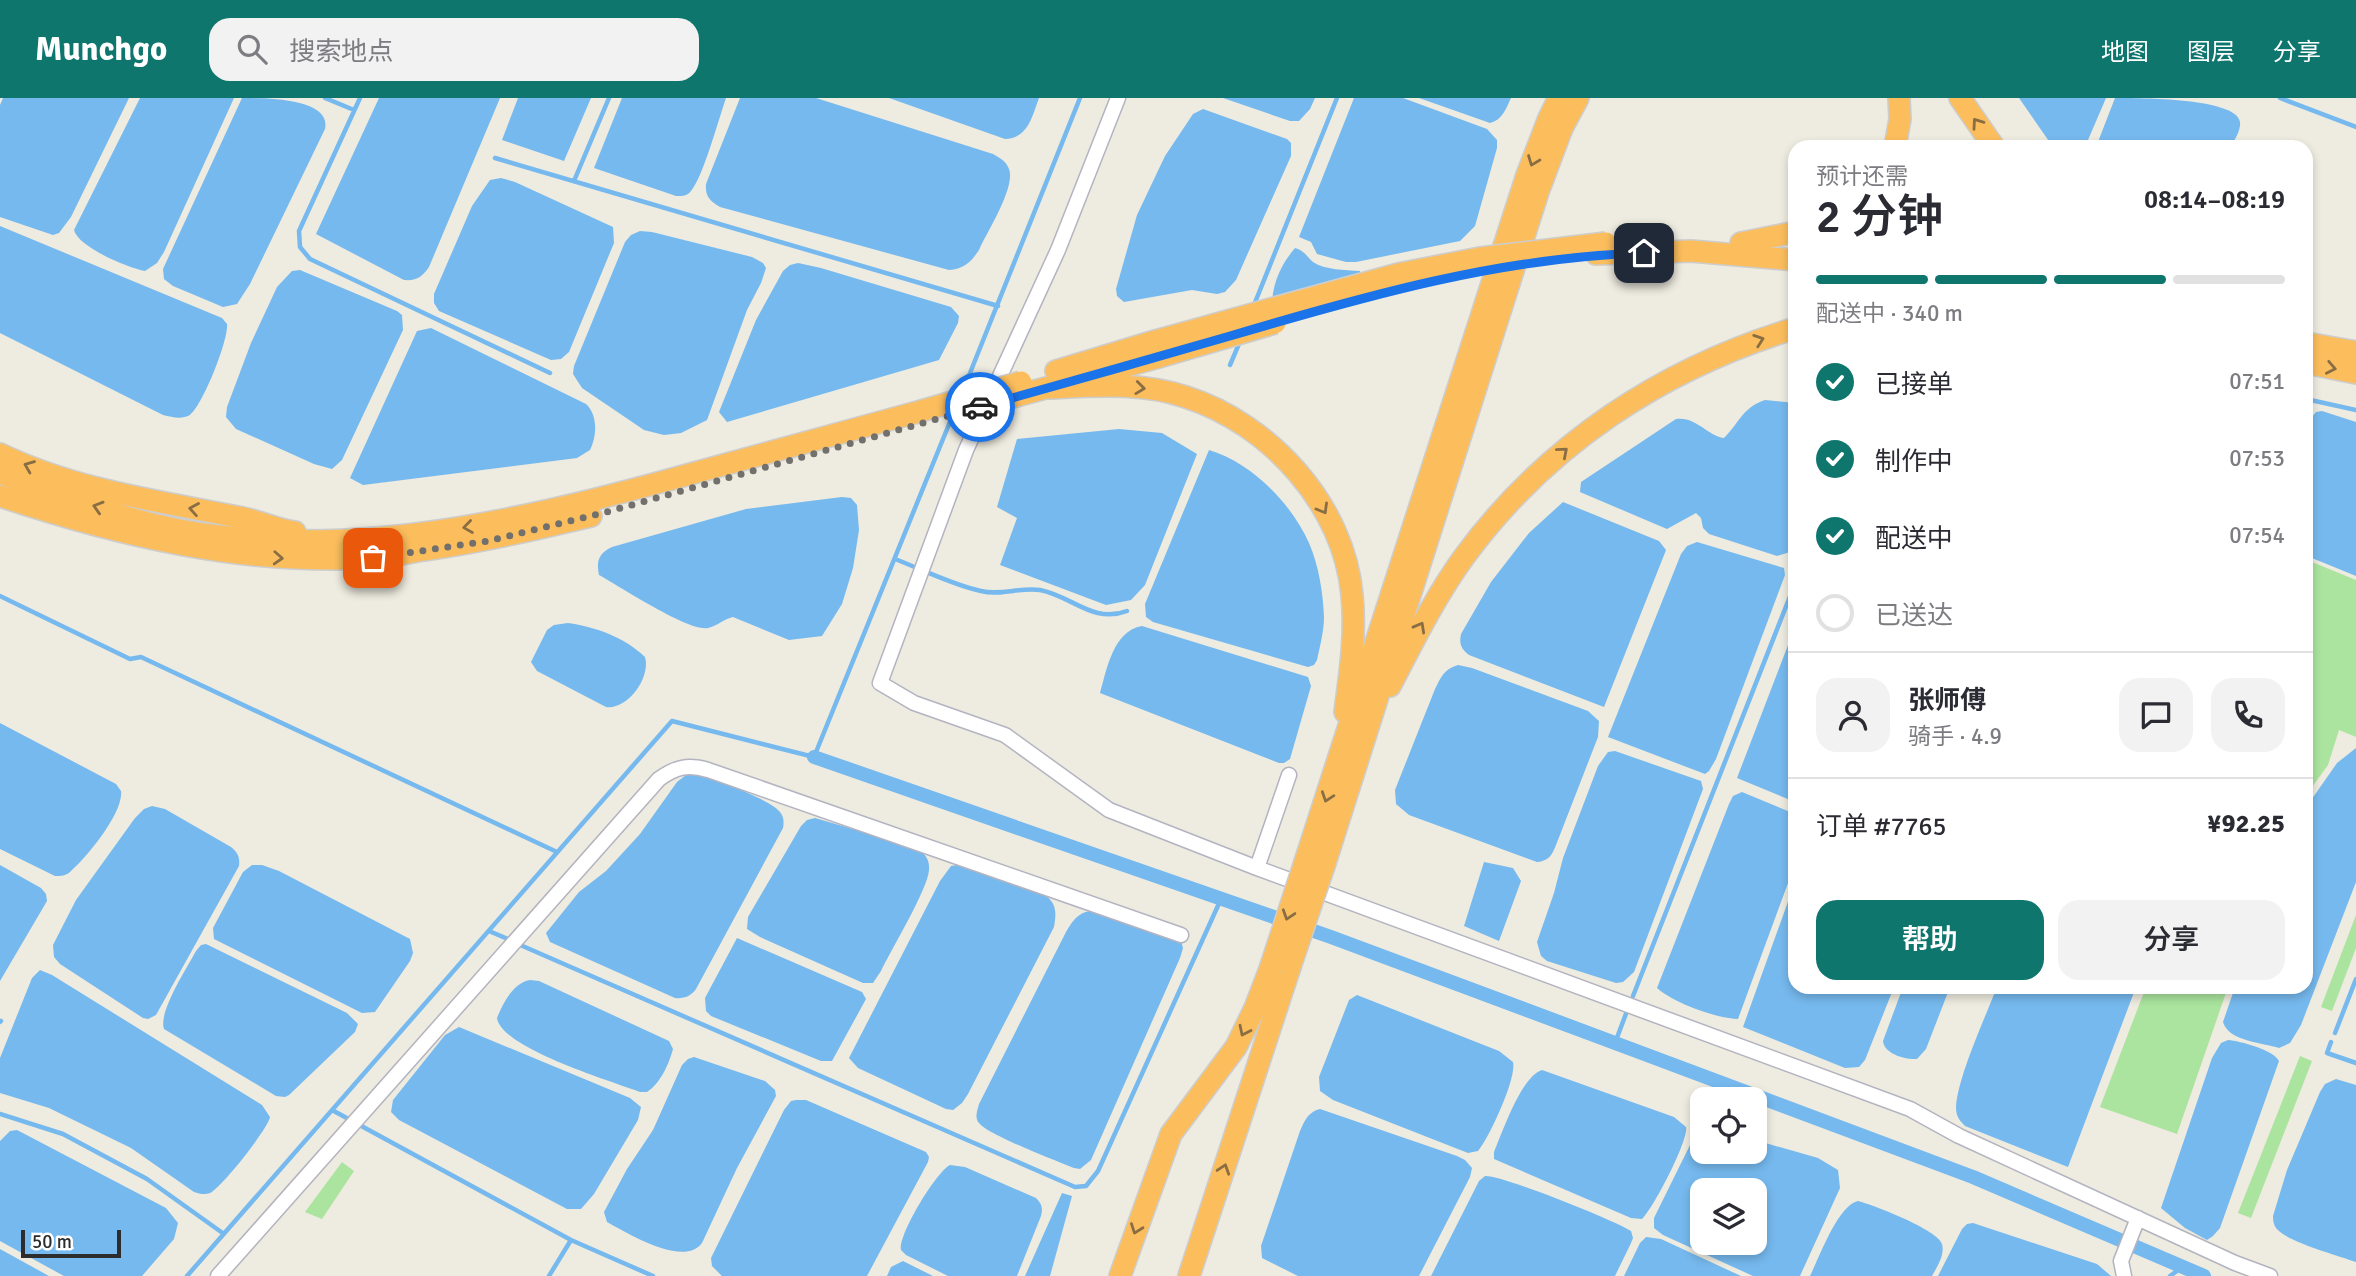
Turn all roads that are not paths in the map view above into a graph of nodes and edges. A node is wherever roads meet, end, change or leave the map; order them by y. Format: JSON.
{"nodes":[{"id":1,"x":1118,"y":98,"type":"edge"},
{"id":2,"x":1559,"y":98,"type":"edge"},
{"id":3,"x":1578,"y":98,"type":"edge"},
{"id":4,"x":1899,"y":98,"type":"edge"},
{"id":5,"x":1960,"y":98,"type":"edge"},
{"id":6,"x":1896,"y":140,"type":"edge"},
{"id":7,"x":1989,"y":140,"type":"edge"},
{"id":8,"x":1788,"y":234,"type":"edge"},
{"id":9,"x":1741,"y":243,"type":"junction"},
{"id":10,"x":1788,"y":249,"type":"edge"},
{"id":11,"x":1788,"y":259,"type":"edge"},
{"id":12,"x":1788,"y":330,"type":"edge"},
{"id":13,"x":2313,"y":343,"type":"edge"},
{"id":14,"x":1157,"y":349,"type":"junction"},
{"id":15,"x":2356,"y":352,"type":"edge"},
{"id":16,"x":2313,"y":364,"type":"edge"},
{"id":17,"x":2356,"y":373,"type":"edge"},
{"id":18,"x":1048,"y":388,"type":"junction"},
{"id":19,"x":1017,"y":390,"type":"junction"},
{"id":20,"x":913,"y":419,"type":"junction"},
{"id":21,"x":0,"y":454,"type":"edge"},
{"id":22,"x":0,"y":473,"type":"edge"},
{"id":23,"x":0,"y":489,"type":"edge"},
{"id":24,"x":51,"y":494,"type":"junction"},
{"id":25,"x":0,"y":496,"type":"edge"},
{"id":26,"x":1367,"y":732,"type":"junction"},
{"id":27,"x":1338,"y":765,"type":"junction"},
{"id":28,"x":1289,"y":775,"type":"dead end"},
{"id":29,"x":1314,"y":864,"type":"junction"},
{"id":30,"x":1257,"y":868,"type":"junction"},
{"id":31,"x":1181,"y":935,"type":"dead end"},
{"id":32,"x":1280,"y":968,"type":"junction"},
{"id":33,"x":2138,"y":1219,"type":"junction"},
{"id":34,"x":2122,"y":1269,"type":"edge"},
{"id":35,"x":218,"y":1276,"type":"edge"},
{"id":36,"x":1119,"y":1276,"type":"edge"},
{"id":37,"x":1189,"y":1276,"type":"edge"},
{"id":38,"x":2270,"y":1276,"type":"edge"}],
"edges":[{"from":1,"to":30,"type":"street"},
{"from":2,"to":27,"type":"highway","one_way":true},
{"from":3,"to":26,"type":"highway"},
{"from":4,"to":6,"type":"highway"},
{"from":7,"to":5,"type":"highway","one_way":true},
{"from":8,"to":9,"type":"highway"},
{"from":9,"to":10,"type":"highway"},
{"from":9,"to":14,"type":"highway","bridge":true},
{"from":11,"to":14,"type":"highway","bridge":true},
{"from":26,"to":12,"type":"highway","one_way":true},
{"from":13,"to":15,"type":"highway"},
{"from":14,"to":18,"type":"highway"},
{"from":14,"to":19,"type":"highway"},
{"from":16,"to":17,"type":"highway","one_way":true},
{"from":18,"to":19,"type":"highway"},
{"from":18,"to":27,"type":"highway","one_way":true},
{"from":19,"to":20,"type":"highway","bridge":true},
{"from":20,"to":24,"type":"highway","one_way":true},
{"from":24,"to":20,"type":"highway","one_way":true},
{"from":24,"to":21,"type":"highway","one_way":true},
{"from":22,"to":24,"type":"highway"},
{"from":23,"to":24,"type":"highway"},
{"from":24,"to":25,"type":"highway"},
{"from":26,"to":29,"type":"highway"},
{"from":27,"to":29,"type":"highway","one_way":true},
{"from":28,"to":30,"type":"street"},
{"from":29,"to":32,"type":"highway","bridge":true},
{"from":30,"to":33,"type":"street"},
{"from":31,"to":35,"type":"street"},
{"from":32,"to":36,"type":"highway","one_way":true},
{"from":37,"to":32,"type":"highway","one_way":true},
{"from":33,"to":34,"type":"street"},
{"from":33,"to":38,"type":"street"}]}
